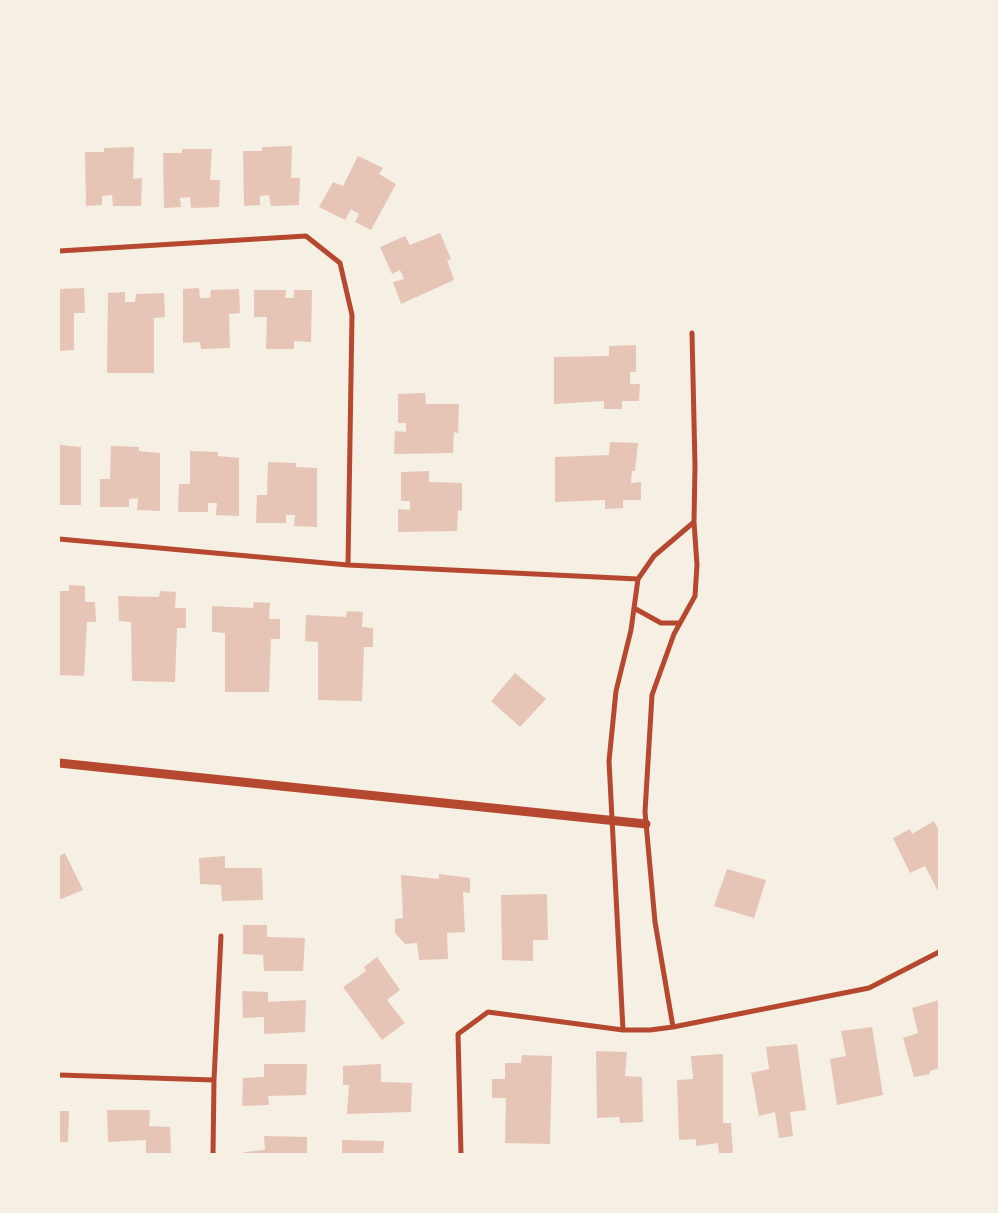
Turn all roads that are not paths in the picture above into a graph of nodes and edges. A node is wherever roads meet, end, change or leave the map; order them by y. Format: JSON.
{"nodes":[{"id":1,"x":59,"y":251,"type":"edge"},
{"id":2,"x":692,"y":333,"type":"dead end"},
{"id":3,"x":694,"y":522,"type":"junction"},
{"id":4,"x":59,"y":539,"type":"edge"},
{"id":5,"x":348,"y":565,"type":"junction"},
{"id":6,"x":638,"y":579,"type":"junction"},
{"id":7,"x":634,"y":608,"type":"junction"},
{"id":8,"x":680,"y":623,"type":"junction"},
{"id":9,"x":59,"y":763,"type":"edge"},
{"id":10,"x":612,"y":821,"type":"junction"},
{"id":11,"x":646,"y":824,"type":"junction"},
{"id":12,"x":221,"y":936,"type":"dead end"},
{"id":13,"x":939,"y":952,"type":"edge"},
{"id":14,"x":673,"y":1027,"type":"junction"},
{"id":15,"x":623,"y":1030,"type":"junction"},
{"id":16,"x":59,"y":1075,"type":"edge"},
{"id":17,"x":214,"y":1080,"type":"junction"},
{"id":18,"x":213,"y":1154,"type":"edge"},
{"id":19,"x":461,"y":1154,"type":"edge"}],
"edges":[{"from":1,"to":5,"type":"street"},
{"from":2,"to":3,"type":"street"},
{"from":3,"to":6,"type":"street"},
{"from":3,"to":8,"type":"street"},
{"from":4,"to":5,"type":"street"},
{"from":5,"to":6,"type":"street"},
{"from":6,"to":7,"type":"street"},
{"from":7,"to":8,"type":"street"},
{"from":7,"to":10,"type":"street"},
{"from":8,"to":11,"type":"street"},
{"from":9,"to":10,"type":"street"},
{"from":10,"to":11,"type":"street"},
{"from":10,"to":15,"type":"street"},
{"from":11,"to":14,"type":"street"},
{"from":12,"to":17,"type":"street"},
{"from":13,"to":14,"type":"street"},
{"from":14,"to":15,"type":"street"},
{"from":15,"to":19,"type":"street"},
{"from":16,"to":17,"type":"street"},
{"from":17,"to":18,"type":"street"}]}
